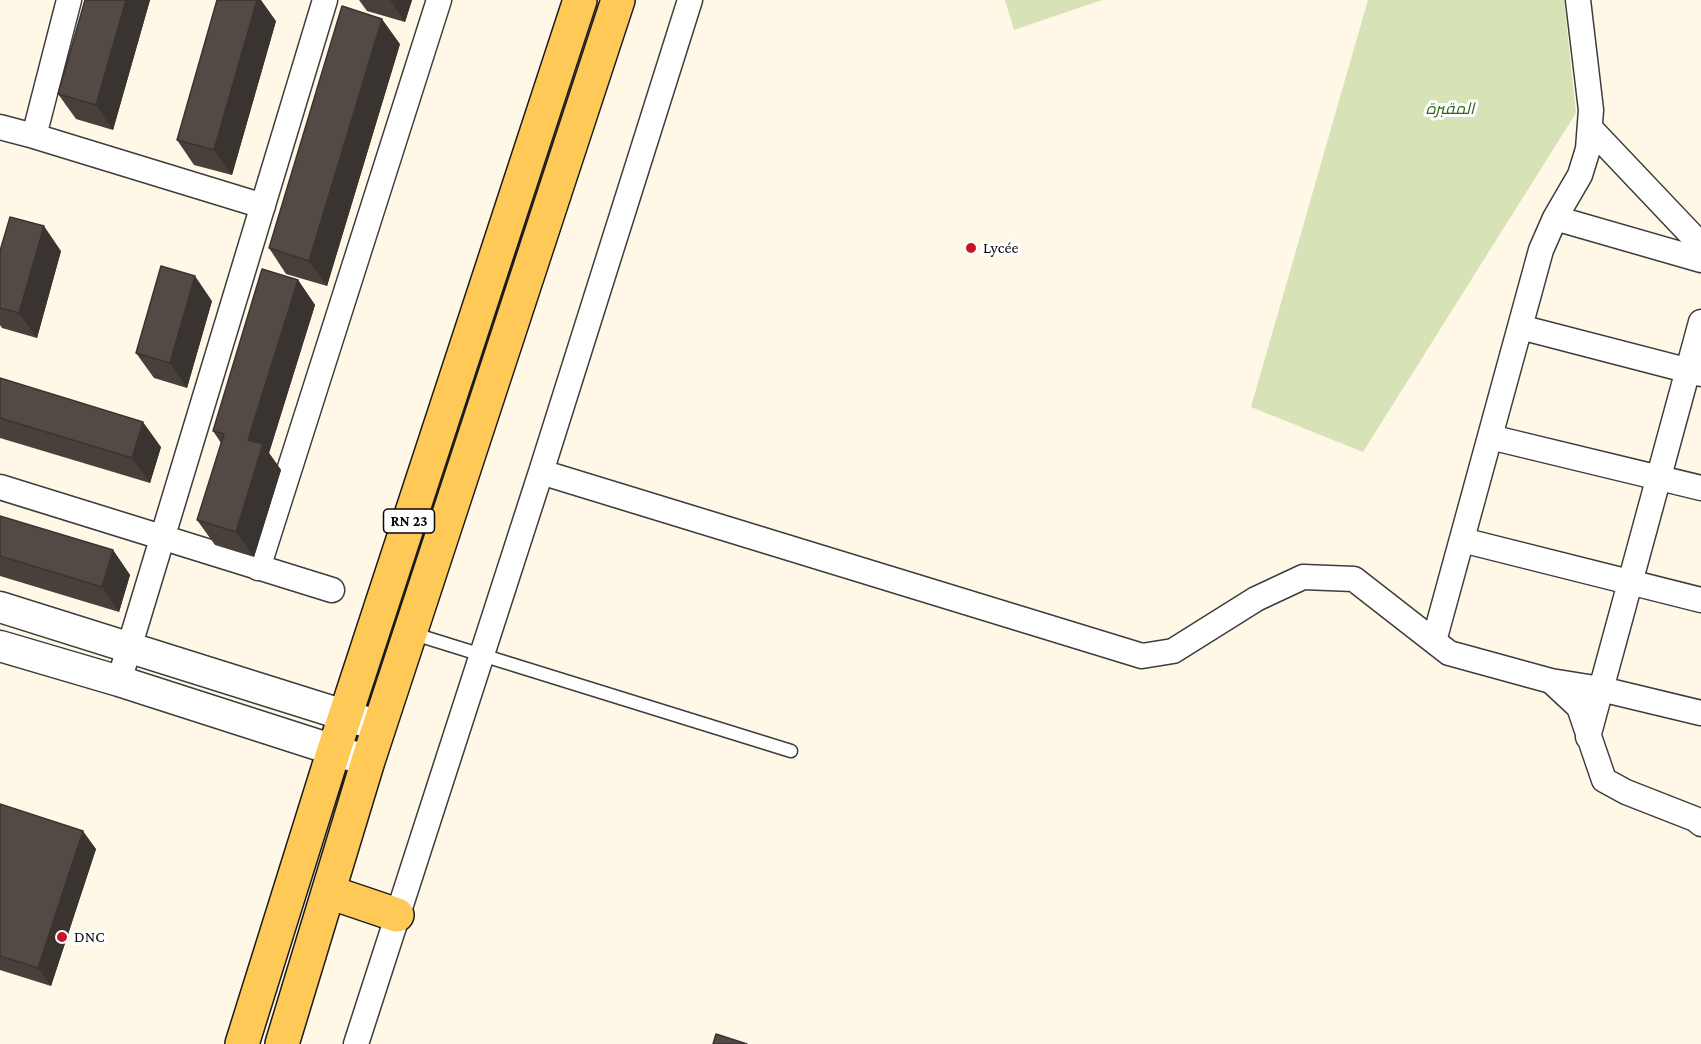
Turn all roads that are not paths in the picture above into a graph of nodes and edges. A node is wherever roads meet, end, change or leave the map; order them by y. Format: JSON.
{"nodes":[{"id":1,"x":69,"y":0,"type":"edge"},
{"id":2,"x":325,"y":0,"type":"edge"},
{"id":3,"x":439,"y":0,"type":"edge"},
{"id":4,"x":580,"y":0,"type":"edge"},
{"id":5,"x":618,"y":0,"type":"edge"},
{"id":6,"x":690,"y":0,"type":"edge"},
{"id":7,"x":1578,"y":0,"type":"edge"},
{"id":8,"x":0,"y":127,"type":"edge"},
{"id":9,"x":1590,"y":128,"type":"junction"},
{"id":10,"x":34,"y":136,"type":"junction"},
{"id":11,"x":263,"y":206,"type":"junction"},
{"id":12,"x":1555,"y":218,"type":"junction"},
{"id":13,"x":1701,"y":245,"type":"edge"},
{"id":14,"x":1701,"y":260,"type":"edge"},
{"id":15,"x":1701,"y":322,"type":"edge"},
{"id":16,"x":1520,"y":327,"type":"junction"},
{"id":17,"x":1694,"y":372,"type":"edge"},
{"id":18,"x":1490,"y":437,"type":"junction"},
{"id":19,"x":541,"y":472,"type":"junction"},
{"id":20,"x":1659,"y":478,"type":"junction"},
{"id":21,"x":0,"y":487,"type":"edge"},
{"id":22,"x":1701,"y":488,"type":"edge"},
{"id":23,"x":163,"y":538,"type":"junction"},
{"id":24,"x":1462,"y":540,"type":"junction"},
{"id":25,"x":258,"y":568,"type":"junction"},
{"id":26,"x":1630,"y":582,"type":"junction"},
{"id":27,"x":332,"y":590,"type":"dead end"},
{"id":28,"x":1701,"y":600,"type":"edge"},
{"id":29,"x":0,"y":607,"type":"edge"},
{"id":30,"x":410,"y":633,"type":"junction"},
{"id":31,"x":1434,"y":641,"type":"junction"},
{"id":32,"x":0,"y":646,"type":"edge"},
{"id":33,"x":130,"y":648,"type":"junction"},
{"id":34,"x":482,"y":655,"type":"junction"},
{"id":35,"x":119,"y":681,"type":"junction"},
{"id":36,"x":1551,"y":681,"type":"junction"},
{"id":37,"x":1601,"y":689,"type":"junction"},
{"id":38,"x":1701,"y":713,"type":"edge"},
{"id":39,"x":345,"y":715,"type":"junction"},
{"id":40,"x":379,"y":726,"type":"junction"},
{"id":41,"x":1588,"y":737,"type":"junction"},
{"id":42,"x":334,"y":750,"type":"junction"},
{"id":43,"x":791,"y":751,"type":"dead end"},
{"id":44,"x":368,"y":761,"type":"junction"},
{"id":45,"x":1701,"y":824,"type":"edge"},
{"id":46,"x":329,"y":892,"type":"junction"},
{"id":47,"x":397,"y":915,"type":"junction"},
{"id":48,"x":242,"y":1044,"type":"edge"},
{"id":49,"x":282,"y":1044,"type":"edge"},
{"id":50,"x":356,"y":1044,"type":"edge"}],
"edges":[{"from":1,"to":10,"type":"street"},
{"from":2,"to":11,"type":"street"},
{"from":3,"to":25,"type":"street"},
{"from":4,"to":39,"type":"main road","number":"RN 23"},
{"from":5,"to":30,"type":"main road","number":"RN 23"},
{"from":6,"to":19,"type":"street"},
{"from":7,"to":9,"type":"street"},
{"from":8,"to":10,"type":"street"},
{"from":9,"to":12,"type":"street"},
{"from":9,"to":13,"type":"street"},
{"from":10,"to":11,"type":"street"},
{"from":11,"to":23,"type":"street"},
{"from":12,"to":14,"type":"street"},
{"from":12,"to":16,"type":"street"},
{"from":15,"to":17,"type":"street"},
{"from":16,"to":17,"type":"street"},
{"from":16,"to":18,"type":"street"},
{"from":17,"to":20,"type":"street"},
{"from":18,"to":20,"type":"street"},
{"from":18,"to":24,"type":"street"},
{"from":19,"to":31,"type":"street"},
{"from":19,"to":34,"type":"street"},
{"from":20,"to":22,"type":"street"},
{"from":20,"to":26,"type":"street"},
{"from":21,"to":23,"type":"street"},
{"from":23,"to":25,"type":"street"},
{"from":23,"to":33,"type":"street"},
{"from":24,"to":26,"type":"street"},
{"from":24,"to":31,"type":"street"},
{"from":25,"to":27,"type":"street"},
{"from":26,"to":28,"type":"street"},
{"from":26,"to":37,"type":"street"},
{"from":29,"to":33,"type":"street"},
{"from":30,"to":34,"type":"lane"},
{"from":30,"to":40,"type":"main road","number":"RN 23"},
{"from":31,"to":36,"type":"street"},
{"from":32,"to":35,"type":"street"},
{"from":33,"to":35,"type":"street"},
{"from":33,"to":39,"type":"street"},
{"from":34,"to":43,"type":"lane"},
{"from":34,"to":47,"type":"street"},
{"from":35,"to":42,"type":"street"},
{"from":36,"to":37,"type":"street"},
{"from":36,"to":41,"type":"street"},
{"from":37,"to":38,"type":"street"},
{"from":37,"to":41,"type":"street"},
{"from":39,"to":40,"type":"street"},
{"from":39,"to":42,"type":"main road","number":"RN 23"},
{"from":40,"to":44,"type":"main road","number":"RN 23"},
{"from":41,"to":45,"type":"street"},
{"from":42,"to":44,"type":"street"},
{"from":42,"to":48,"type":"main road","number":"RN 23"},
{"from":44,"to":46,"type":"main road","number":"RN 23"},
{"from":46,"to":47,"type":"main road"},
{"from":46,"to":49,"type":"main road","number":"RN 23"},
{"from":47,"to":50,"type":"street"}]}
